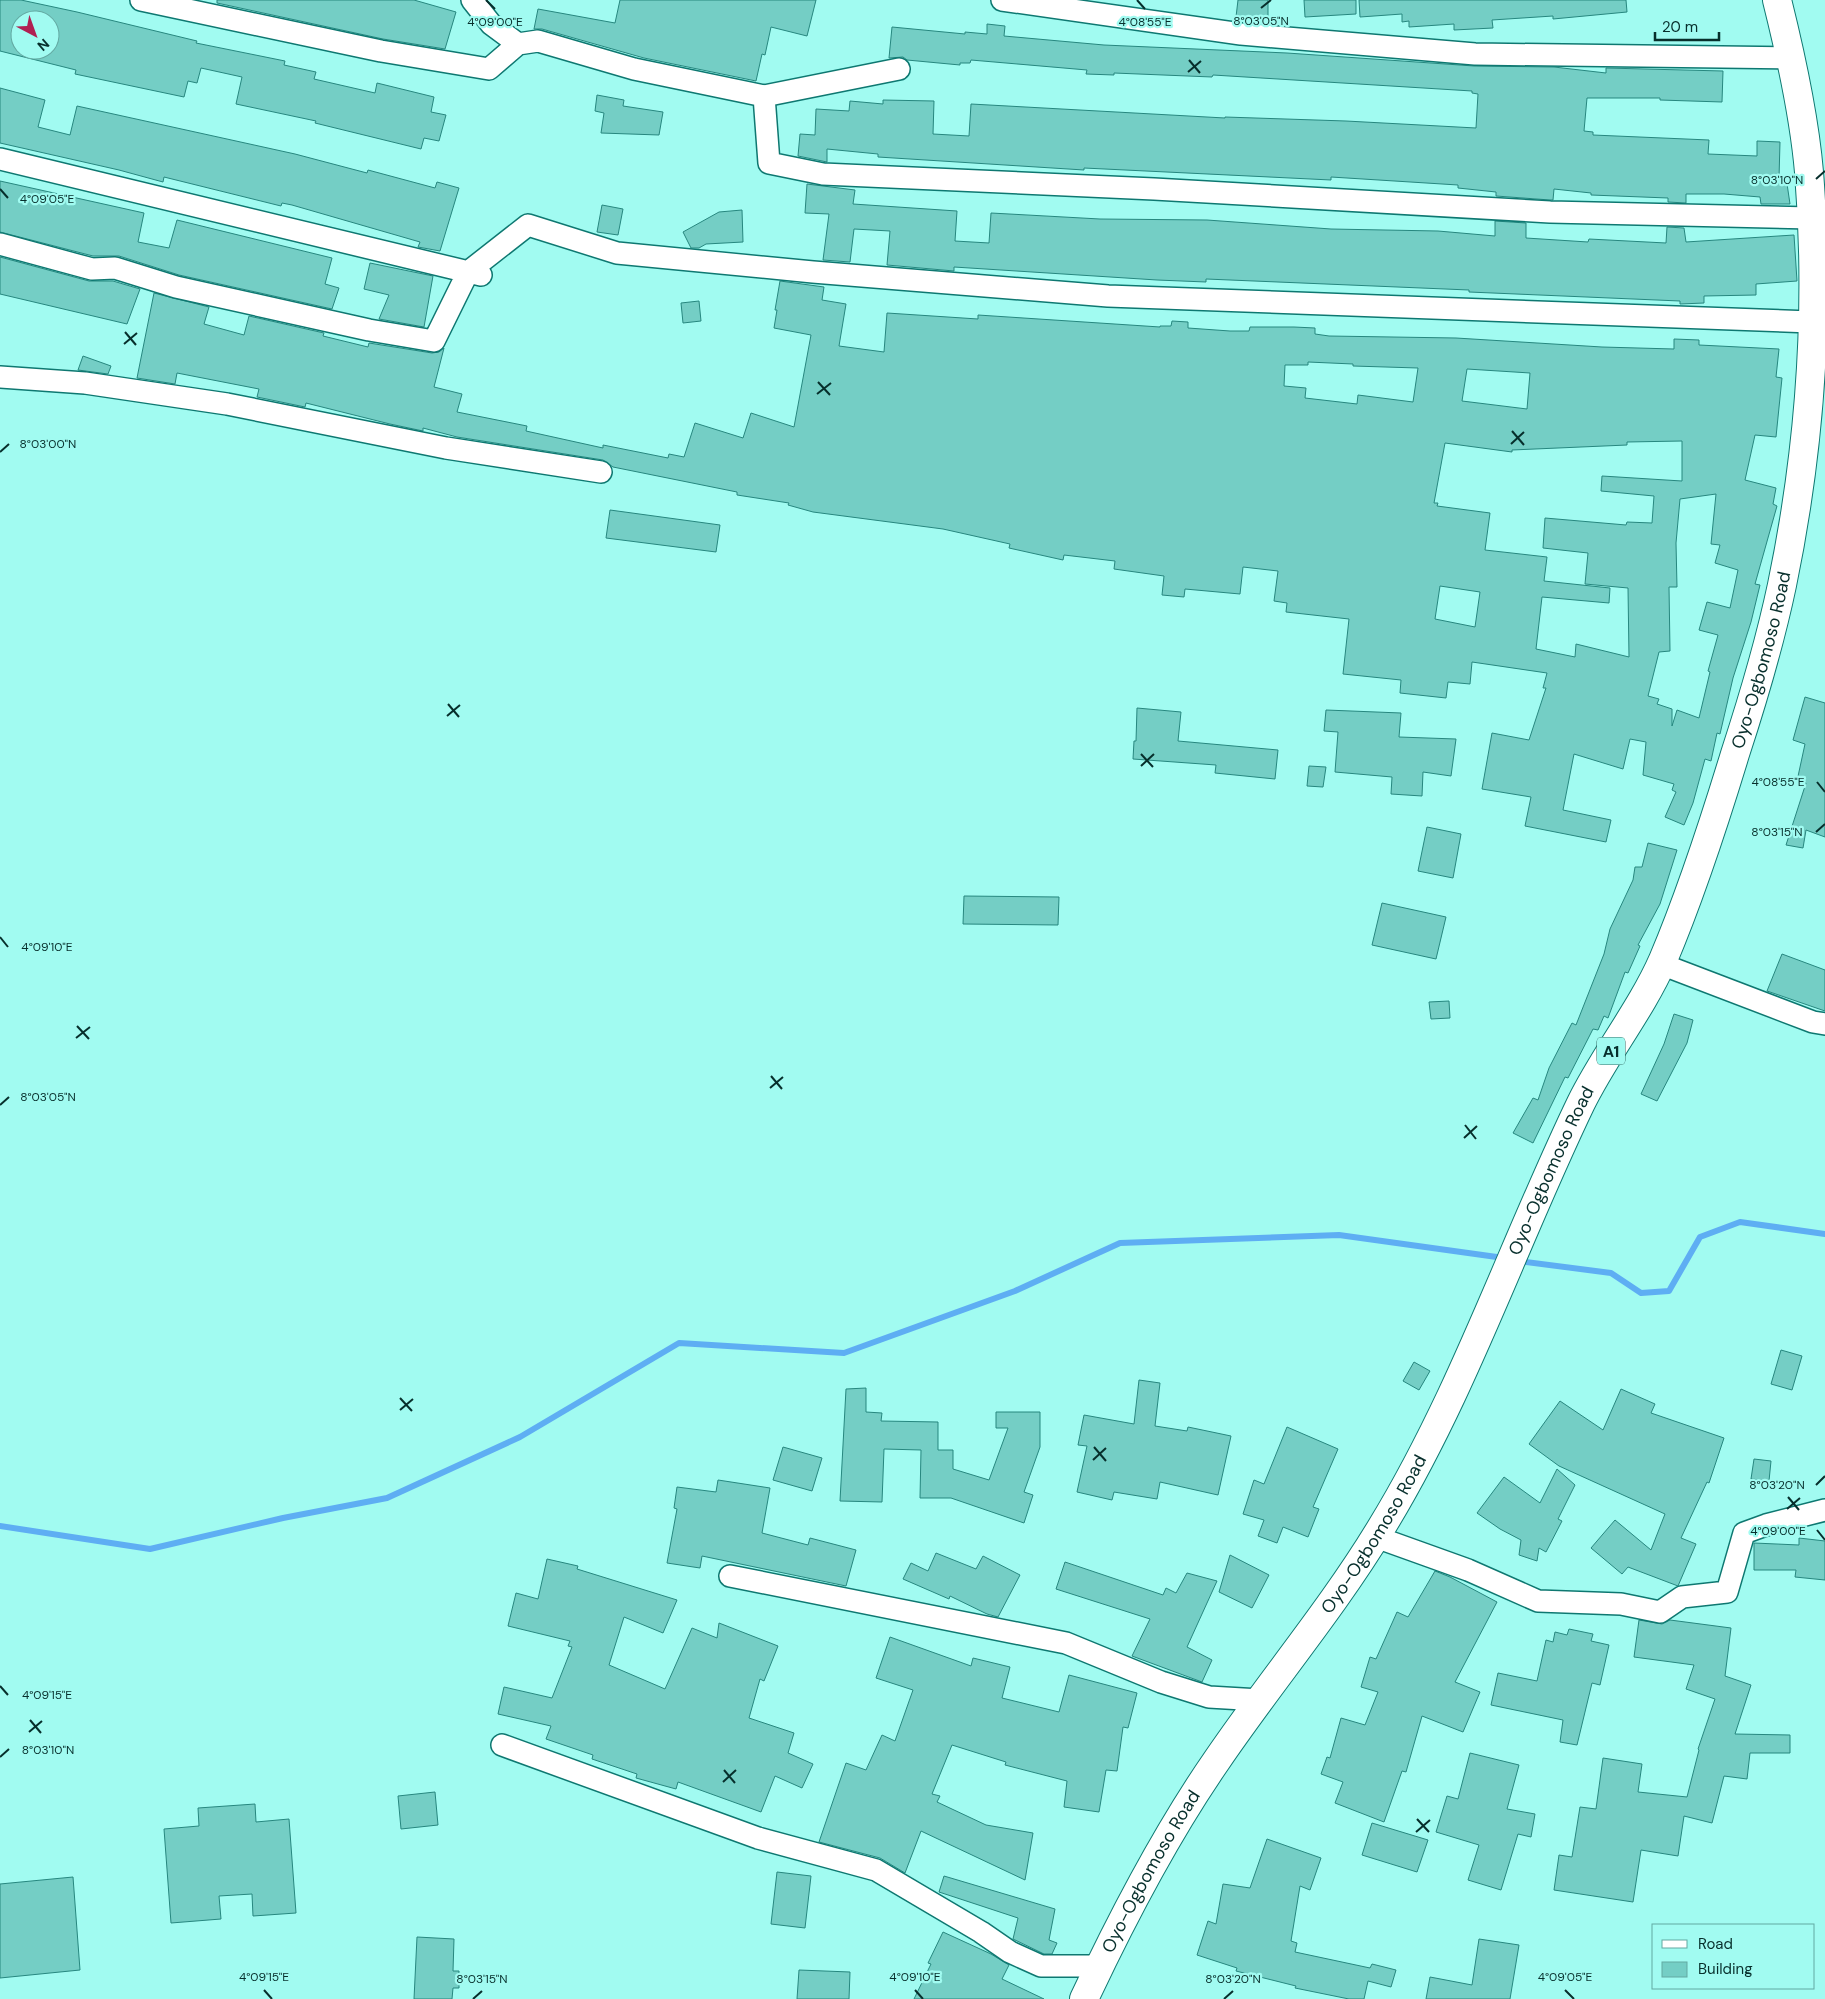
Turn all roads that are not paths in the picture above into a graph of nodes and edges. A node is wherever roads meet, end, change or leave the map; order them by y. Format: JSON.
{"nodes":[{"id":1,"x":141,"y":0,"type":"edge"},
{"id":2,"x":472,"y":0,"type":"edge"},
{"id":3,"x":494,"y":0,"type":"edge"},
{"id":4,"x":1002,"y":0,"type":"edge"},
{"id":5,"x":1777,"y":0,"type":"edge"},
{"id":6,"x":491,"y":24,"type":"junction"},
{"id":7,"x":518,"y":44,"type":"junction"},
{"id":8,"x":1792,"y":58,"type":"junction"},
{"id":9,"x":899,"y":69,"type":"dead end"},
{"id":10,"x":764,"y":96,"type":"junction"},
{"id":11,"x":0,"y":159,"type":"edge"},
{"id":12,"x":1811,"y":218,"type":"junction"},
{"id":13,"x":0,"y":244,"type":"edge"},
{"id":14,"x":477,"y":274,"type":"junction"},
{"id":15,"x":1811,"y":322,"type":"junction"},
{"id":16,"x":0,"y":377,"type":"edge"},
{"id":17,"x":600,"y":472,"type":"dead end"},
{"id":18,"x":1661,"y":964,"type":"junction"},
{"id":19,"x":1825,"y":1024,"type":"edge"},
{"id":20,"x":1825,"y":1510,"type":"edge"},
{"id":21,"x":1376,"y":1537,"type":"junction"},
{"id":22,"x":730,"y":1576,"type":"dead end"},
{"id":23,"x":1260,"y":1700,"type":"junction"},
{"id":24,"x":502,"y":1745,"type":"dead end"},
{"id":25,"x":1100,"y":1966,"type":"junction"},
{"id":26,"x":1084,"y":1999,"type":"edge"}],
"edges":[{"from":1,"to":7,"type":"street"},
{"from":2,"to":6,"type":"street"},
{"from":3,"to":6,"type":"street"},
{"from":4,"to":8,"type":"street"},
{"from":5,"to":8,"type":"highway","name":"Oyo-Ogbomoso Road","number":"A1"},
{"from":6,"to":7,"type":"street"},
{"from":7,"to":10,"type":"street"},
{"from":8,"to":12,"type":"highway","name":"Oyo-Ogbomoso Road","number":"A1"},
{"from":9,"to":10,"type":"street"},
{"from":10,"to":12,"type":"street"},
{"from":11,"to":14,"type":"street"},
{"from":12,"to":15,"type":"highway","name":"Oyo-Ogbomoso Road","number":"A1"},
{"from":13,"to":14,"type":"street"},
{"from":14,"to":15,"type":"street"},
{"from":15,"to":18,"type":"highway","name":"Oyo-Ogbomoso Road","number":"A1"},
{"from":16,"to":17,"type":"street"},
{"from":18,"to":19,"type":"street"},
{"from":18,"to":21,"type":"highway","name":"Oyo-Ogbomoso Road","number":"A1"},
{"from":20,"to":21,"type":"street"},
{"from":21,"to":23,"type":"highway","name":"Oyo-Ogbomoso Road","number":"A1"},
{"from":22,"to":23,"type":"street"},
{"from":23,"to":25,"type":"highway","name":"Oyo-Ogbomoso Road","number":"A1"},
{"from":24,"to":25,"type":"street"},
{"from":25,"to":26,"type":"highway","name":"Oyo-Ogbomoso Road","number":"A1"}]}
